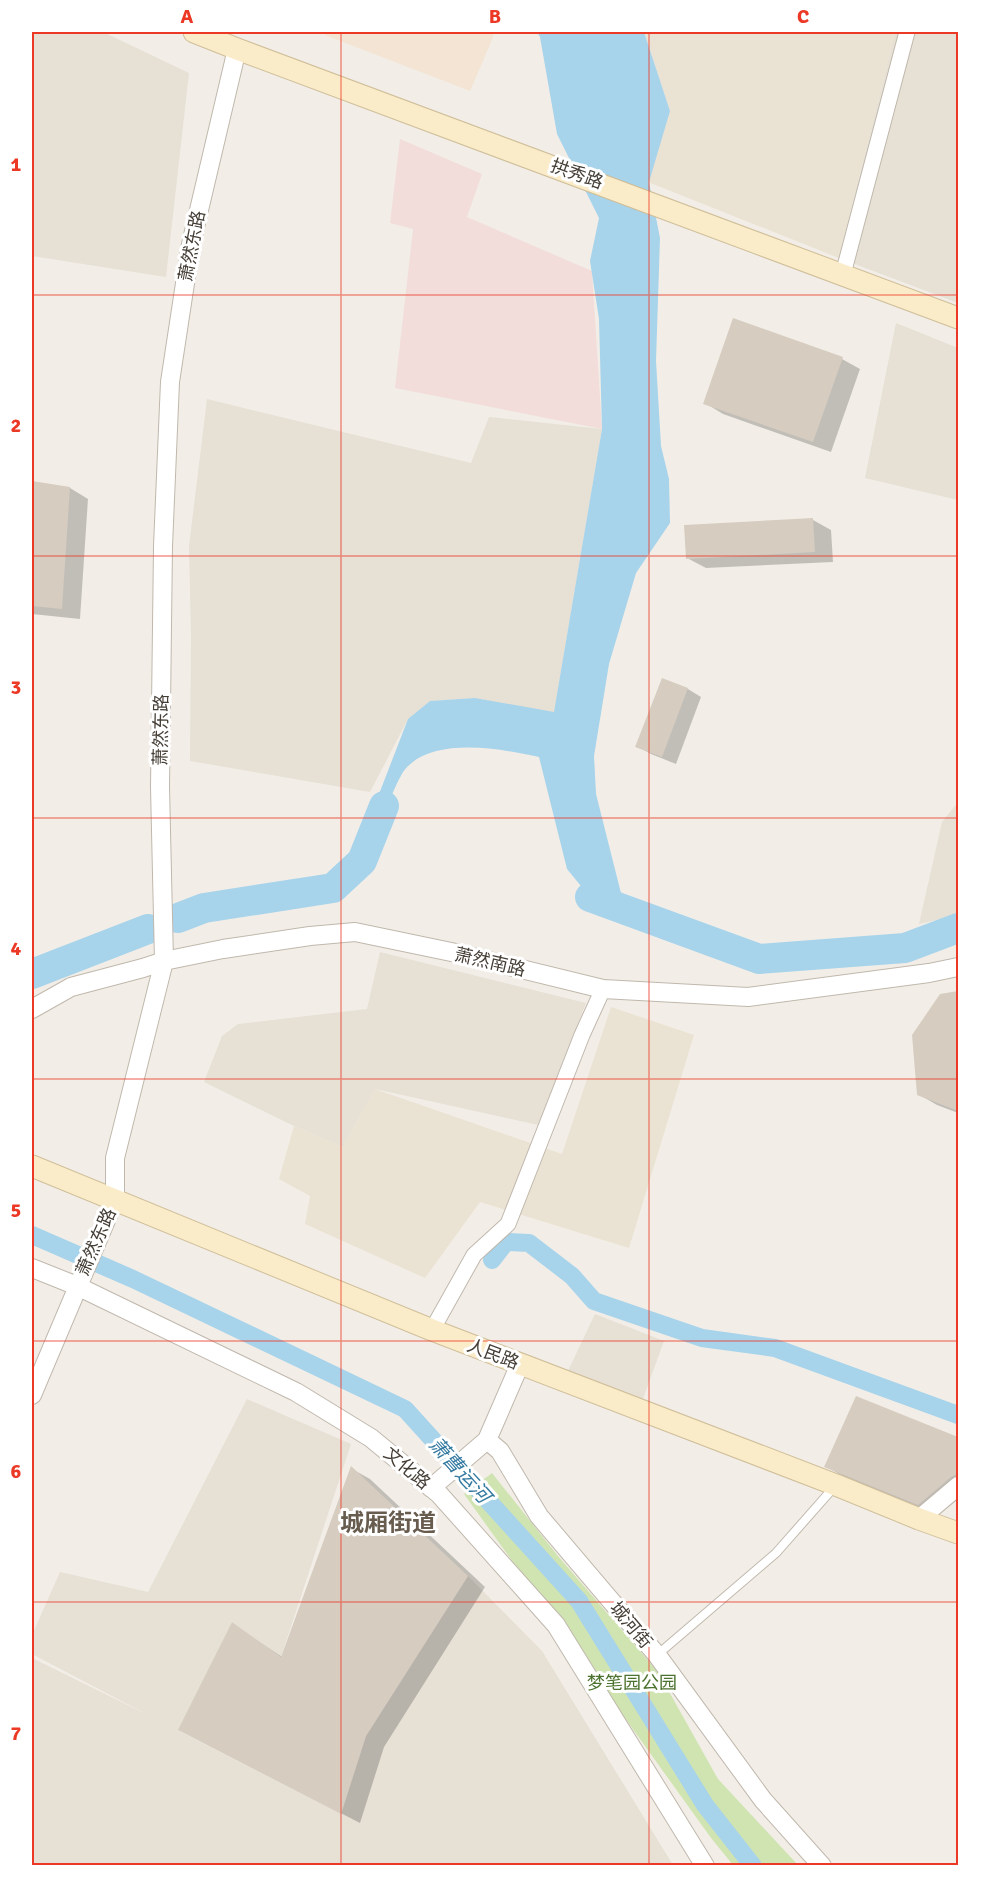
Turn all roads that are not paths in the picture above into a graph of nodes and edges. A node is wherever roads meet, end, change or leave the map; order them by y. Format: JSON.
{"nodes":[{"id":1,"x":194,"y":32,"type":"edge"},
{"id":2,"x":907,"y":32,"type":"edge"},
{"id":3,"x":237,"y":49,"type":"junction"},
{"id":4,"x":843,"y":274,"type":"junction"},
{"id":5,"x":958,"y":318,"type":"edge"},
{"id":6,"x":164,"y":961,"type":"junction"},
{"id":7,"x":958,"y":967,"type":"edge"},
{"id":8,"x":603,"y":989,"type":"junction"},
{"id":9,"x":32,"y":1009,"type":"edge"},
{"id":10,"x":32,"y":1166,"type":"edge"},
{"id":11,"x":115,"y":1199,"type":"junction"},
{"id":12,"x":32,"y":1268,"type":"edge"},
{"id":13,"x":79,"y":1281,"type":"junction"},
{"id":14,"x":432,"y":1330,"type":"junction"},
{"id":15,"x":520,"y":1364,"type":"junction"},
{"id":16,"x":32,"y":1395,"type":"edge"},
{"id":17,"x":487,"y":1440,"type":"junction"},
{"id":18,"x":836,"y":1485,"type":"junction"},
{"id":19,"x":958,"y":1486,"type":"edge"},
{"id":20,"x":431,"y":1488,"type":"junction"},
{"id":21,"x":919,"y":1519,"type":"junction"},
{"id":22,"x":958,"y":1533,"type":"edge"},
{"id":23,"x":657,"y":1655,"type":"junction"},
{"id":24,"x":705,"y":1866,"type":"edge"},
{"id":25,"x":822,"y":1866,"type":"edge"}],
"edges":[{"from":1,"to":3,"type":"main road","name":"拱秀路"},
{"from":2,"to":4,"type":"street"},
{"from":3,"to":4,"type":"main road","name":"拱秀路"},
{"from":3,"to":6,"type":"street","name":"萧然东路"},
{"from":4,"to":5,"type":"main road","name":"拱秀路"},
{"from":6,"to":8,"type":"street","name":"萧然南路"},
{"from":6,"to":9,"type":"street","name":"萧然南路"},
{"from":6,"to":11,"type":"street","name":"萧然东路"},
{"from":7,"to":8,"type":"street","name":"萧然南路"},
{"from":8,"to":14,"type":"street"},
{"from":10,"to":11,"type":"main road","name":"人民路"},
{"from":11,"to":13,"type":"street","name":"萧然东路"},
{"from":11,"to":14,"type":"main road","name":"人民路"},
{"from":12,"to":13,"type":"street","name":"文化路"},
{"from":13,"to":16,"type":"street","name":"萧然东路"},
{"from":13,"to":20,"type":"street","name":"文化路"},
{"from":14,"to":15,"type":"main road","name":"人民路"},
{"from":15,"to":17,"type":"street"},
{"from":15,"to":18,"type":"main road","name":"人民路"},
{"from":17,"to":20,"type":"street"},
{"from":17,"to":23,"type":"street","name":"城河街"},
{"from":18,"to":21,"type":"main road","name":"人民路"},
{"from":18,"to":23,"type":"lane"},
{"from":19,"to":21,"type":"street"},
{"from":20,"to":24,"type":"street","name":"文化路"},
{"from":21,"to":22,"type":"main road","name":"人民路"},
{"from":23,"to":25,"type":"street","name":"城河街"}]}
